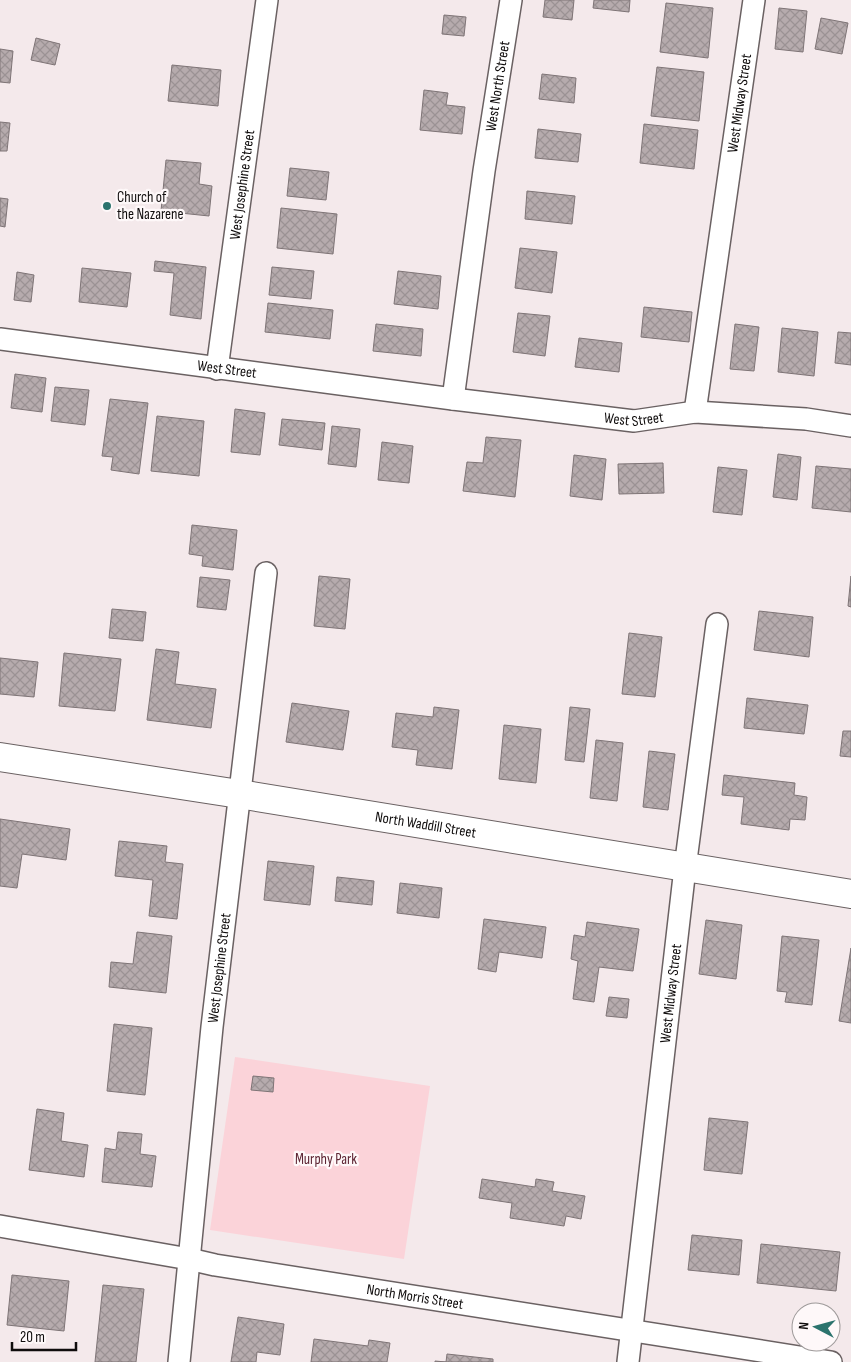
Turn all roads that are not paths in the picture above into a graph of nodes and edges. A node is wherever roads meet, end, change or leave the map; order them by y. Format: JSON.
{"nodes":[{"id":1,"x":267,"y":0,"type":"edge"},
{"id":2,"x":511,"y":0,"type":"edge"},
{"id":3,"x":754,"y":0,"type":"edge"},
{"id":4,"x":0,"y":339,"type":"edge"},
{"id":5,"x":216,"y":369,"type":"junction"},
{"id":6,"x":453,"y":399,"type":"junction"},
{"id":7,"x":695,"y":412,"type":"junction"},
{"id":8,"x":851,"y":426,"type":"edge"},
{"id":9,"x":266,"y":573,"type":"dead end"},
{"id":10,"x":717,"y":624,"type":"dead end"},
{"id":11,"x":0,"y":757,"type":"edge"},
{"id":12,"x":239,"y":794,"type":"junction"},
{"id":13,"x":685,"y":868,"type":"junction"},
{"id":14,"x":851,"y":894,"type":"edge"},
{"id":15,"x":0,"y":1226,"type":"edge"},
{"id":16,"x":189,"y":1259,"type":"junction"},
{"id":17,"x":632,"y":1330,"type":"junction"},
{"id":18,"x":179,"y":1362,"type":"edge"},
{"id":19,"x":628,"y":1362,"type":"edge"},
{"id":20,"x":831,"y":1362,"type":"edge"}],
"edges":[{"from":1,"to":5,"type":"street","name":"West Josephine Street"},
{"from":2,"to":6,"type":"street","name":"West North Street"},
{"from":3,"to":7,"type":"street","name":"West Midway Street"},
{"from":4,"to":5,"type":"street","name":"West Street"},
{"from":5,"to":6,"type":"street","name":"West Street"},
{"from":6,"to":7,"type":"street","name":"West Street"},
{"from":7,"to":8,"type":"street","name":"West Street"},
{"from":9,"to":12,"type":"street","name":"West Josephine Street"},
{"from":10,"to":13,"type":"street","name":"West Midway Street"},
{"from":11,"to":12,"type":"street","name":"North Waddill Street"},
{"from":12,"to":13,"type":"street","name":"North Waddill Street"},
{"from":12,"to":16,"type":"street","name":"West Josephine Street"},
{"from":13,"to":14,"type":"street","name":"North Waddill Street"},
{"from":13,"to":17,"type":"street","name":"West Midway Street"},
{"from":15,"to":16,"type":"street","name":"North Morris Street"},
{"from":16,"to":17,"type":"street","name":"North Morris Street"},
{"from":16,"to":18,"type":"street","name":"West Josephine Street"},
{"from":17,"to":19,"type":"street","name":"West Midway Street"},
{"from":17,"to":20,"type":"street","name":"North Morris Street"}]}
